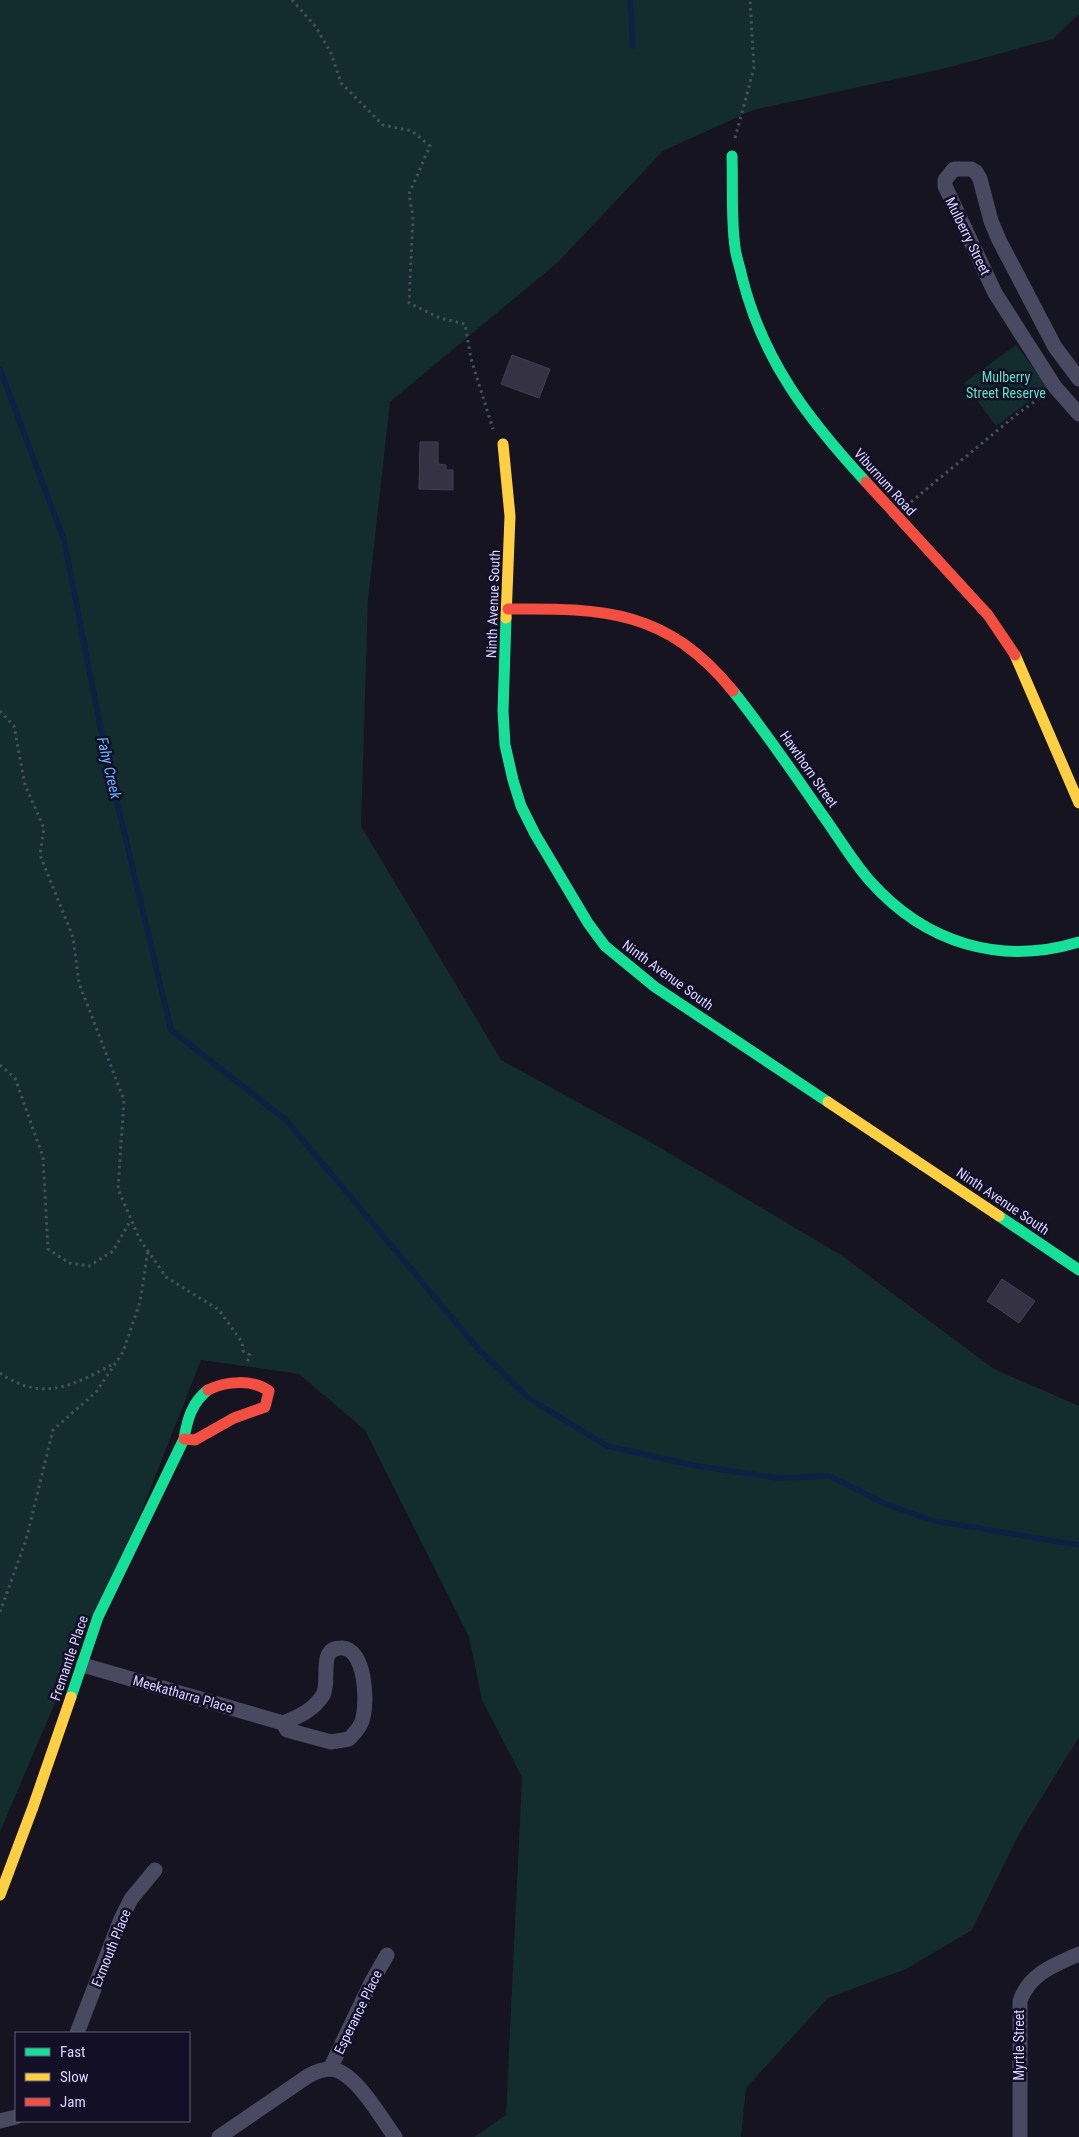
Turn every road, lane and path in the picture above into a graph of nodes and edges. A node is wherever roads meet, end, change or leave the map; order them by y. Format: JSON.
{"nodes":[{"id":1,"x":292,"y":0,"type":"edge"},
{"id":2,"x":750,"y":0,"type":"edge"},
{"id":3,"x":732,"y":156,"type":"joint"},
{"id":4,"x":1079,"y":379,"type":"edge"},
{"id":5,"x":1055,"y":387,"type":"junction"},
{"id":6,"x":1079,"y":414,"type":"edge"},
{"id":7,"x":503,"y":444,"type":"joint"},
{"id":8,"x":894,"y":515,"type":"junction"},
{"id":9,"x":508,"y":609,"type":"junction"},
{"id":10,"x":0,"y":711,"type":"edge"},
{"id":11,"x":1079,"y":803,"type":"edge"},
{"id":12,"x":1079,"y":942,"type":"edge"},
{"id":13,"x":0,"y":1066,"type":"edge"},
{"id":14,"x":131,"y":1219,"type":"junction"},
{"id":15,"x":148,"y":1251,"type":"junction"},
{"id":16,"x":1079,"y":1270,"type":"edge"},
{"id":17,"x":116,"y":1362,"type":"junction"},
{"id":18,"x":0,"y":1374,"type":"edge"},
{"id":19,"x":240,"y":1382,"type":"junction"},
{"id":20,"x":184,"y":1439,"type":"junction"},
{"id":21,"x":0,"y":1612,"type":"edge"},
{"id":22,"x":83,"y":1665,"type":"junction"},
{"id":23,"x":283,"y":1724,"type":"junction"},
{"id":24,"x":155,"y":1870,"type":"dead end"},
{"id":25,"x":0,"y":1895,"type":"edge"},
{"id":26,"x":1079,"y":1954,"type":"edge"},
{"id":27,"x":387,"y":1955,"type":"dead end"},
{"id":28,"x":77,"y":2032,"type":"edge"},
{"id":29,"x":330,"y":2069,"type":"junction"},
{"id":30,"x":15,"y":2117,"type":"edge"},
{"id":31,"x":0,"y":2121,"type":"edge"},
{"id":32,"x":219,"y":2137,"type":"edge"},
{"id":33,"x":395,"y":2137,"type":"edge"},
{"id":34,"x":1020,"y":2137,"type":"edge"}],
"edges":[{"from":1,"to":7,"type":"path"},
{"from":2,"to":3,"type":"path"},
{"from":3,"to":8,"type":"street","name":"Viburnum Road"},
{"from":4,"to":5,"type":"street","name":"Mulberry Street"},
{"from":5,"to":6,"type":"street","name":"Mulberry Street"},
{"from":5,"to":8,"type":"path"},
{"from":7,"to":9,"type":"street","name":"Ninth Avenue South"},
{"from":8,"to":11,"type":"street","name":"Viburnum Road"},
{"from":9,"to":12,"type":"street","name":"Hawthorn Street"},
{"from":9,"to":16,"type":"street","name":"Ninth Avenue South"},
{"from":10,"to":14,"type":"path"},
{"from":13,"to":14,"type":"path"},
{"from":14,"to":15,"type":"path"},
{"from":15,"to":17,"type":"path"},
{"from":15,"to":19,"type":"path"},
{"from":17,"to":18,"type":"path"},
{"from":17,"to":21,"type":"path"},
{"from":19,"to":20,"type":"street","name":"Fremantle Place"},
{"from":19,"to":20,"type":"street","name":"Fremantle Place"},
{"from":20,"to":22,"type":"street","name":"Fremantle Place"},
{"from":22,"to":23,"type":"street","name":"Meekatharra Place"},
{"from":22,"to":25,"type":"street","name":"Fremantle Place"},
{"from":23,"to":23,"type":"street","name":"Meekatharra Place"},
{"from":24,"to":28,"type":"street","name":"Exmouth Place"},
{"from":26,"to":34,"type":"street","name":"Myrtle Street"},
{"from":27,"to":29,"type":"street","name":"Esperance Place"},
{"from":29,"to":32,"type":"street"},
{"from":29,"to":33,"type":"street"},
{"from":30,"to":31,"type":"street"}]}
